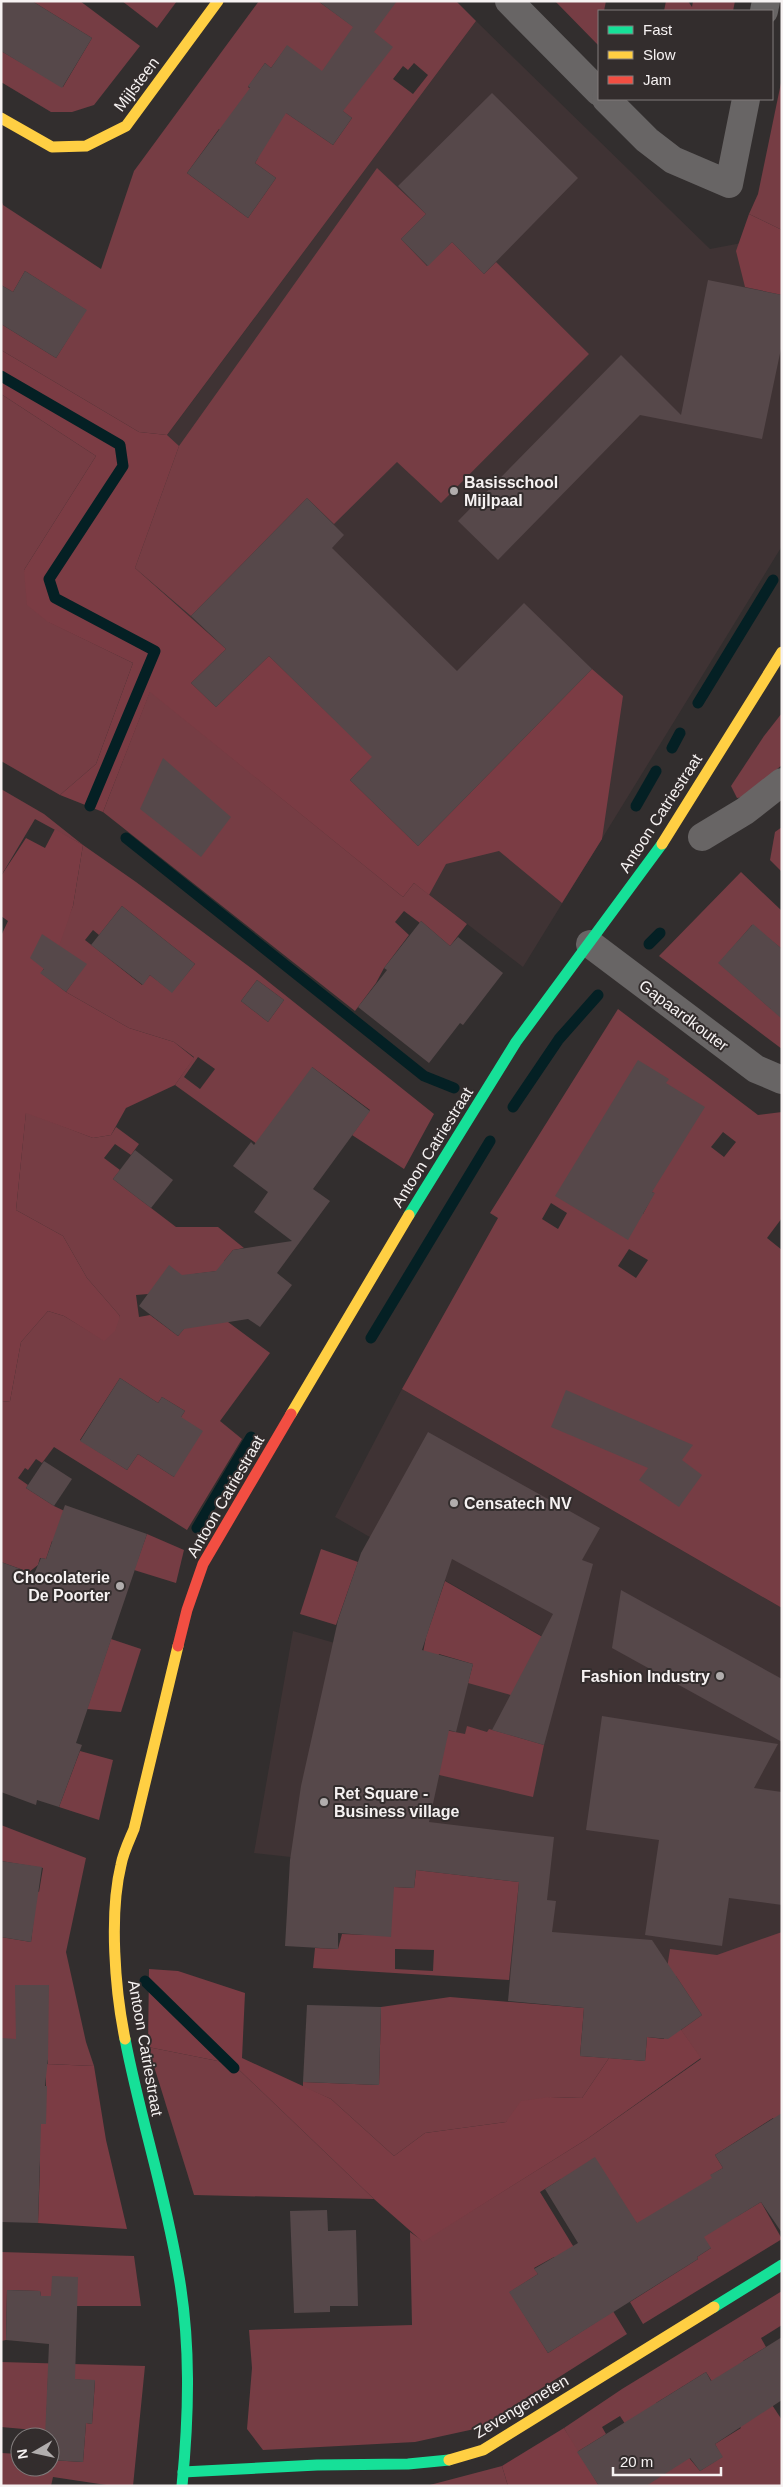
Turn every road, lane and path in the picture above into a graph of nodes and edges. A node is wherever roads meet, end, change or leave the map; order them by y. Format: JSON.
{"nodes":[{"id":1,"x":218,"y":1,"type":"edge"},
{"id":2,"x":509,"y":1,"type":"edge"},
{"id":3,"x":598,"y":91,"type":"edge"},
{"id":4,"x":607,"y":100,"type":"edge"},
{"id":5,"x":746,"y":100,"type":"edge"},
{"id":6,"x":1,"y":118,"type":"edge"},
{"id":7,"x":782,"y":652,"type":"edge"},
{"id":8,"x":782,"y":782,"type":"edge"},
{"id":9,"x":702,"y":837,"type":"dead end"},
{"id":10,"x":590,"y":944,"type":"junction"},
{"id":11,"x":782,"y":1080,"type":"edge"},
{"id":12,"x":782,"y":2265,"type":"edge"},
{"id":13,"x":184,"y":2472,"type":"junction"},
{"id":14,"x":182,"y":2486,"type":"edge"}],
"edges":[{"from":1,"to":6,"type":"main road","name":"Mijlsteen"},
{"from":2,"to":3,"type":"street"},
{"from":4,"to":5,"type":"street"},
{"from":7,"to":10,"type":"main road","name":"Antoon Catriestraat"},
{"from":8,"to":9,"type":"street"},
{"from":10,"to":11,"type":"street","name":"Gapaardkouter"},
{"from":10,"to":13,"type":"main road","name":"Antoon Catriestraat"},
{"from":12,"to":13,"type":"main road","name":"Zevengemeten"},
{"from":13,"to":14,"type":"main road","name":"Antoon Catriestraat"}]}
